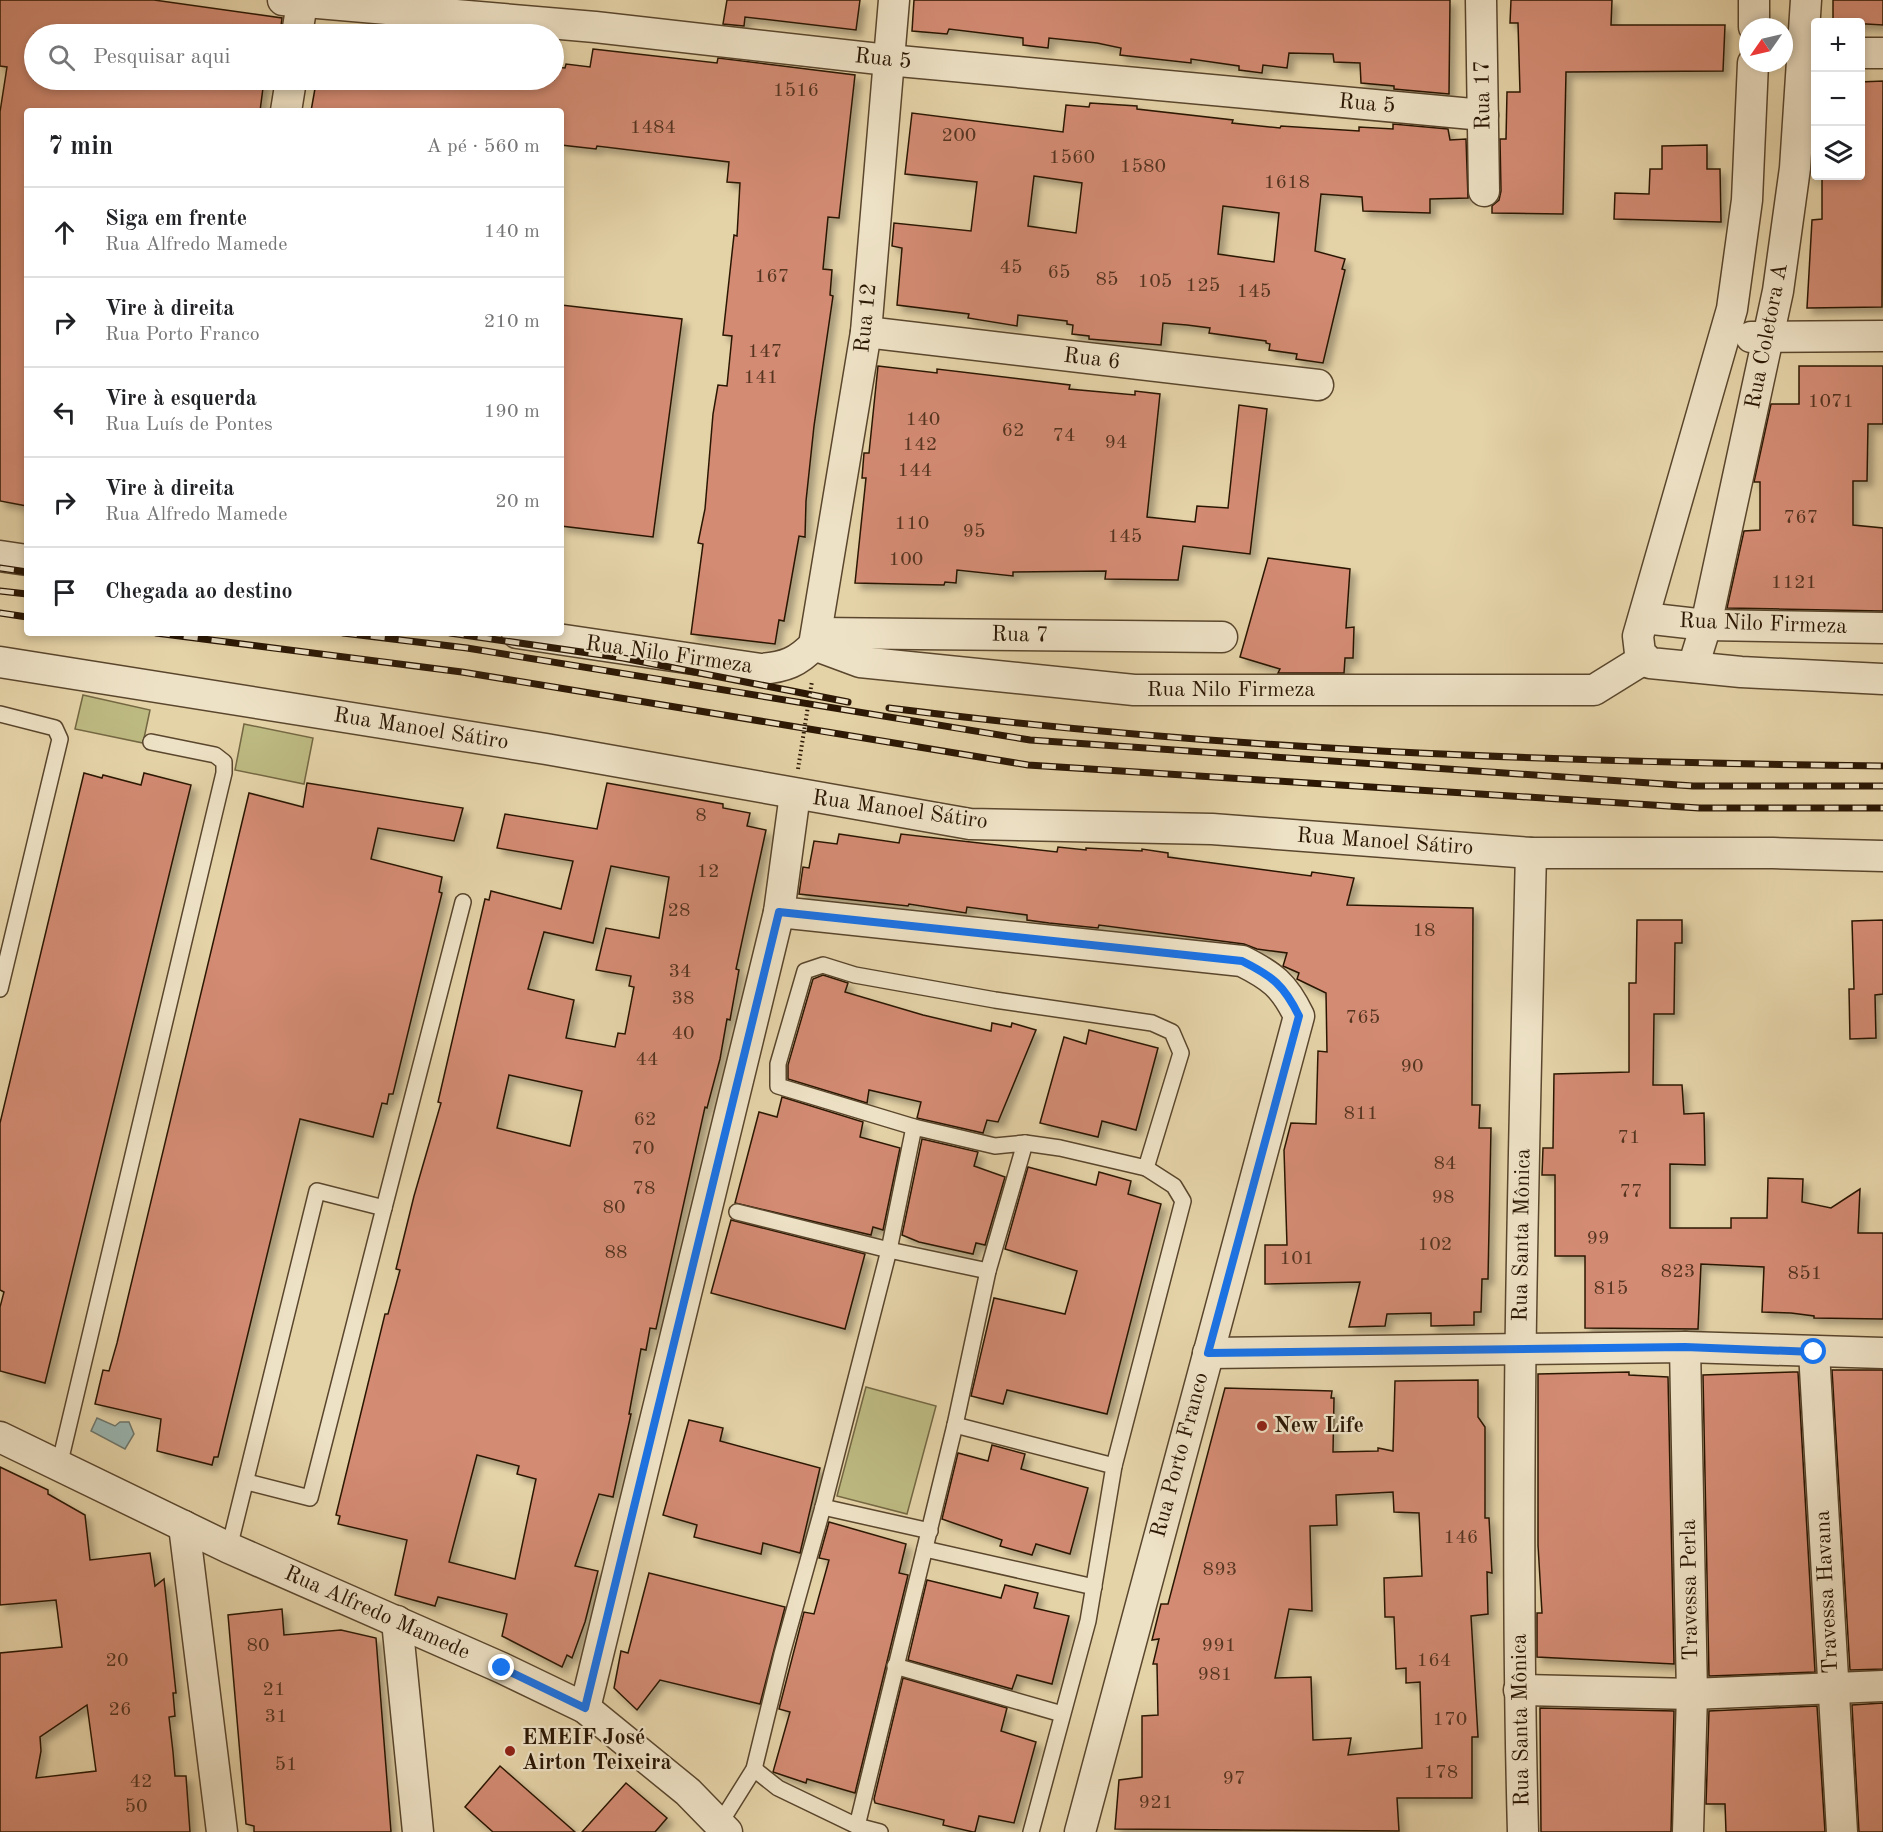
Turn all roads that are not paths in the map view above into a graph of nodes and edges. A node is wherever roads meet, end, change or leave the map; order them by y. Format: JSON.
{"nodes":[{"id":1,"x":894,"y":0,"type":"edge"},
{"id":2,"x":1481,"y":0,"type":"edge"},
{"id":3,"x":1754,"y":0,"type":"edge"},
{"id":4,"x":1806,"y":0,"type":"edge"},
{"id":5,"x":312,"y":2,"type":"edge"},
{"id":6,"x":1754,"y":18,"type":"edge"},
{"id":7,"x":302,"y":24,"type":"edge"},
{"id":8,"x":562,"y":24,"type":"edge"},
{"id":9,"x":564,"y":24,"type":"edge"},
{"id":10,"x":1865,"y":53,"type":"edge"},
{"id":11,"x":1883,"y":53,"type":"edge"},
{"id":12,"x":1801,"y":54,"type":"edge"},
{"id":13,"x":888,"y":60,"type":"junction"},
{"id":14,"x":1753,"y":72,"type":"edge"},
{"id":15,"x":289,"y":90,"type":"edge"},
{"id":16,"x":286,"y":108,"type":"edge"},
{"id":17,"x":1483,"y":115,"type":"junction"},
{"id":18,"x":1485,"y":191,"type":"dead end"},
{"id":19,"x":866,"y":332,"type":"junction"},
{"id":20,"x":1883,"y":336,"type":"edge"},
{"id":21,"x":1724,"y":337,"type":"junction"},
{"id":22,"x":1769,"y":338,"type":"junction"},
{"id":23,"x":1318,"y":385,"type":"dead end"},
{"id":24,"x":0,"y":556,"type":"edge"},
{"id":25,"x":24,"y":560,"type":"edge"},
{"id":26,"x":1644,"y":618,"type":"junction"},
{"id":27,"x":1706,"y":625,"type":"junction"},
{"id":28,"x":1883,"y":628,"type":"edge"},
{"id":29,"x":537,"y":636,"type":"edge"},
{"id":30,"x":1222,"y":637,"type":"dead end"},
{"id":31,"x":815,"y":639,"type":"junction"},
{"id":32,"x":1642,"y":656,"type":"junction"},
{"id":33,"x":0,"y":662,"type":"edge"},
{"id":34,"x":1693,"y":667,"type":"junction"},
{"id":35,"x":1883,"y":679,"type":"edge"},
{"id":36,"x":0,"y":714,"type":"edge"},
{"id":37,"x":151,"y":742,"type":"dead end"},
{"id":38,"x":796,"y":782,"type":"junction"},
{"id":39,"x":1531,"y":853,"type":"junction"},
{"id":40,"x":1883,"y":856,"type":"edge"},
{"id":41,"x":463,"y":902,"type":"dead end"},
{"id":42,"x":779,"y":912,"type":"junction"},
{"id":43,"x":0,"y":988,"type":"edge"},
{"id":44,"x":914,"y":1127,"type":"junction"},
{"id":45,"x":1025,"y":1143,"type":"junction"},
{"id":46,"x":1146,"y":1168,"type":"junction"},
{"id":47,"x":384,"y":1208,"type":"junction"},
{"id":48,"x":737,"y":1212,"type":"dead end"},
{"id":49,"x":890,"y":1250,"type":"junction"},
{"id":50,"x":988,"y":1271,"type":"junction"},
{"id":51,"x":1685,"y":1347,"type":"junction"},
{"id":52,"x":1519,"y":1349,"type":"junction"},
{"id":53,"x":1814,"y":1352,"type":"junction"},
{"id":54,"x":1208,"y":1353,"type":"junction"},
{"id":55,"x":1883,"y":1353,"type":"edge"},
{"id":56,"x":955,"y":1425,"type":"junction"},
{"id":57,"x":0,"y":1437,"type":"edge"},
{"id":58,"x":59,"y":1466,"type":"junction"},
{"id":59,"x":1114,"y":1466,"type":"junction"},
{"id":60,"x":247,"y":1482,"type":"junction"},
{"id":61,"x":823,"y":1507,"type":"junction"},
{"id":62,"x":184,"y":1526,"type":"junction"},
{"id":63,"x":930,"y":1532,"type":"junction"},
{"id":64,"x":229,"y":1548,"type":"junction"},
{"id":65,"x":925,"y":1549,"type":"junction"},
{"id":66,"x":1094,"y":1587,"type":"junction"},
{"id":67,"x":397,"y":1622,"type":"junction"},
{"id":68,"x":895,"y":1666,"type":"junction"},
{"id":69,"x":1883,"y":1686,"type":"edge"},
{"id":70,"x":1833,"y":1687,"type":"junction"},
{"id":71,"x":1519,"y":1690,"type":"junction"},
{"id":72,"x":1692,"y":1694,"type":"junction"},
{"id":73,"x":585,"y":1708,"type":"junction"},
{"id":74,"x":1062,"y":1714,"type":"junction"},
{"id":75,"x":754,"y":1769,"type":"junction"},
{"id":76,"x":857,"y":1826,"type":"junction"},
{"id":77,"x":723,"y":1828,"type":"edge"},
{"id":78,"x":222,"y":1832,"type":"edge"},
{"id":79,"x":418,"y":1832,"type":"edge"},
{"id":80,"x":880,"y":1832,"type":"edge"},
{"id":81,"x":1031,"y":1832,"type":"edge"},
{"id":82,"x":1080,"y":1832,"type":"edge"},
{"id":83,"x":1523,"y":1832,"type":"edge"},
{"id":84,"x":1688,"y":1832,"type":"edge"},
{"id":85,"x":1842,"y":1832,"type":"edge"}],
"edges":[{"from":1,"to":13,"type":"street","name":"Rua 12"},
{"from":2,"to":17,"type":"street","name":"Rua 17"},
{"from":3,"to":6,"type":"street"},
{"from":4,"to":12,"type":"street","name":"Rua Coletora A"},
{"from":5,"to":7,"type":"street"},
{"from":5,"to":8,"type":"street","name":"Rua 5"},
{"from":9,"to":13,"type":"street","name":"Rua 5"},
{"from":10,"to":11,"type":"street"},
{"from":12,"to":22,"type":"street","name":"Rua Coletora A"},
{"from":13,"to":17,"type":"street","name":"Rua 5"},
{"from":13,"to":19,"type":"street","name":"Rua 12"},
{"from":14,"to":21,"type":"street","name":"Rua Coletora A"},
{"from":15,"to":16,"type":"street"},
{"from":17,"to":18,"type":"street","name":"Rua 17"},
{"from":19,"to":23,"type":"street","name":"Rua 6"},
{"from":19,"to":31,"type":"street","name":"Rua 12"},
{"from":20,"to":22,"type":"street"},
{"from":21,"to":22,"type":"street"},
{"from":21,"to":26,"type":"street","name":"Rua Coletora A"},
{"from":22,"to":27,"type":"street","name":"Rua Coletora A"},
{"from":24,"to":25,"type":"street"},
{"from":26,"to":27,"type":"street","name":"Rua Nilo Firmeza"},
{"from":26,"to":32,"type":"street","name":"Rua Coletora A"},
{"from":27,"to":28,"type":"street","name":"Rua Nilo Firmeza"},
{"from":27,"to":34,"type":"street","name":"Rua Coletora A"},
{"from":29,"to":31,"type":"street","name":"Rua Nilo Firmeza"},
{"from":30,"to":31,"type":"street","name":"Rua 7"},
{"from":31,"to":32,"type":"street","name":"Rua Nilo Firmeza"},
{"from":32,"to":34,"type":"street","name":"Rua Nilo Firmeza"},
{"from":33,"to":38,"type":"street","name":"Rua Manoel Sátiro"},
{"from":34,"to":35,"type":"street","name":"Rua Nilo Firmeza"},
{"from":36,"to":43,"type":"lane"},
{"from":37,"to":58,"type":"lane"},
{"from":38,"to":39,"type":"street","name":"Rua Manoel Sátiro"},
{"from":38,"to":42,"type":"street"},
{"from":39,"to":40,"type":"street","name":"Rua Manoel Sátiro"},
{"from":39,"to":52,"type":"street","name":"Rua Santa Mônica"},
{"from":41,"to":47,"type":"lane"},
{"from":42,"to":54,"type":"street","name":"Rua Porto Franco"},
{"from":42,"to":73,"type":"street"},
{"from":44,"to":45,"type":"lane"},
{"from":44,"to":46,"type":"lane"},
{"from":44,"to":49,"type":"lane"},
{"from":45,"to":46,"type":"lane"},
{"from":45,"to":50,"type":"lane"},
{"from":46,"to":59,"type":"lane"},
{"from":47,"to":60,"type":"lane"},
{"from":47,"to":60,"type":"lane"},
{"from":48,"to":49,"type":"lane"},
{"from":49,"to":50,"type":"lane"},
{"from":49,"to":61,"type":"lane"},
{"from":50,"to":56,"type":"lane"},
{"from":51,"to":52,"type":"street"},
{"from":51,"to":53,"type":"street"},
{"from":51,"to":72,"type":"street","name":"Travessa Perla"},
{"from":52,"to":54,"type":"street"},
{"from":52,"to":71,"type":"street","name":"Rua Santa Mônica"},
{"from":53,"to":55,"type":"street"},
{"from":53,"to":70,"type":"street","name":"Travessa Havana"},
{"from":54,"to":82,"type":"street","name":"Rua Porto Franco"},
{"from":56,"to":59,"type":"lane"},
{"from":56,"to":63,"type":"lane"},
{"from":57,"to":58,"type":"street","name":"Rua Alfredo Mamede"},
{"from":58,"to":62,"type":"street","name":"Rua Alfredo Mamede"},
{"from":59,"to":66,"type":"lane"},
{"from":60,"to":64,"type":"lane"},
{"from":61,"to":63,"type":"lane"},
{"from":61,"to":75,"type":"lane"},
{"from":62,"to":64,"type":"street","name":"Rua Alfredo Mamede"},
{"from":62,"to":78,"type":"street"},
{"from":63,"to":65,"type":"lane"},
{"from":64,"to":67,"type":"street","name":"Rua Alfredo Mamede"},
{"from":65,"to":66,"type":"lane"},
{"from":65,"to":68,"type":"lane"},
{"from":66,"to":74,"type":"lane"},
{"from":67,"to":73,"type":"street","name":"Rua Alfredo Mamede"},
{"from":67,"to":79,"type":"street"},
{"from":68,"to":74,"type":"lane"},
{"from":68,"to":76,"type":"lane"},
{"from":69,"to":70,"type":"street"},
{"from":70,"to":72,"type":"street"},
{"from":70,"to":85,"type":"street","name":"Travessa Havana"},
{"from":71,"to":72,"type":"street"},
{"from":71,"to":83,"type":"street","name":"Rua Santa Mônica"},
{"from":72,"to":84,"type":"street","name":"Travessa Perla"},
{"from":73,"to":77,"type":"street","name":"Rua Alfredo Mamede"},
{"from":74,"to":81,"type":"lane"},
{"from":75,"to":76,"type":"lane"},
{"from":75,"to":77,"type":"lane"},
{"from":76,"to":80,"type":"lane"}]}
